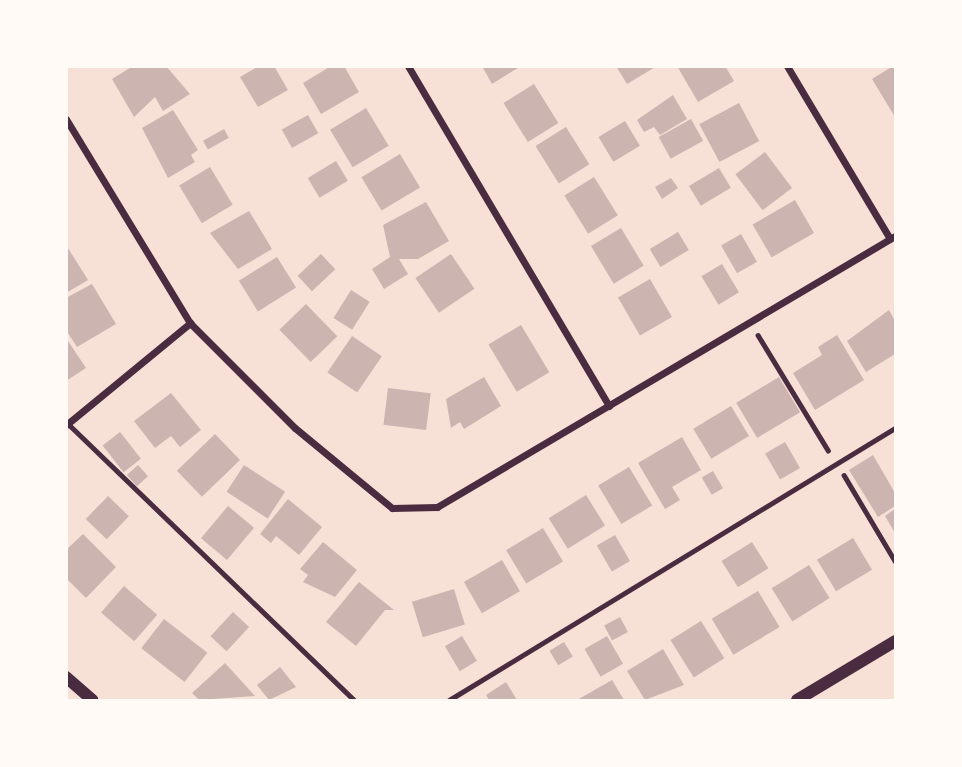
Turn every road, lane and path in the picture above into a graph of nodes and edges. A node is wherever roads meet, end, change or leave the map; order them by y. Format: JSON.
{"nodes":[{"id":1,"x":408,"y":66,"type":"edge"},
{"id":2,"x":787,"y":66,"type":"edge"},
{"id":3,"x":66,"y":120,"type":"edge"},
{"id":4,"x":893,"y":238,"type":"edge"},
{"id":5,"x":751,"y":322,"type":"junction"},
{"id":6,"x":190,"y":323,"type":"junction"},
{"id":7,"x":609,"y":406,"type":"junction"},
{"id":8,"x":67,"y":424,"type":"edge"},
{"id":9,"x":895,"y":428,"type":"edge"},
{"id":10,"x":836,"y":463,"type":"junction"},
{"id":11,"x":895,"y":561,"type":"edge"},
{"id":12,"x":895,"y":641,"type":"edge"},
{"id":13,"x":69,"y":683,"type":"edge"},
{"id":14,"x":92,"y":701,"type":"edge"},
{"id":15,"x":354,"y":701,"type":"edge"},
{"id":16,"x":449,"y":701,"type":"edge"},
{"id":17,"x":797,"y":701,"type":"edge"}],
"edges":[{"from":1,"to":7,"type":"street"},
{"from":2,"to":4,"type":"street"},
{"from":3,"to":6,"type":"street"},
{"from":4,"to":5,"type":"street"},
{"from":5,"to":7,"type":"street"},
{"from":5,"to":10,"type":"path"},
{"from":6,"to":7,"type":"street"},
{"from":6,"to":8,"type":"street"},
{"from":8,"to":15,"type":"lane"},
{"from":9,"to":10,"type":"lane"},
{"from":10,"to":11,"type":"path"},
{"from":10,"to":16,"type":"lane"},
{"from":12,"to":17,"type":"street"},
{"from":13,"to":14,"type":"street"}]}
